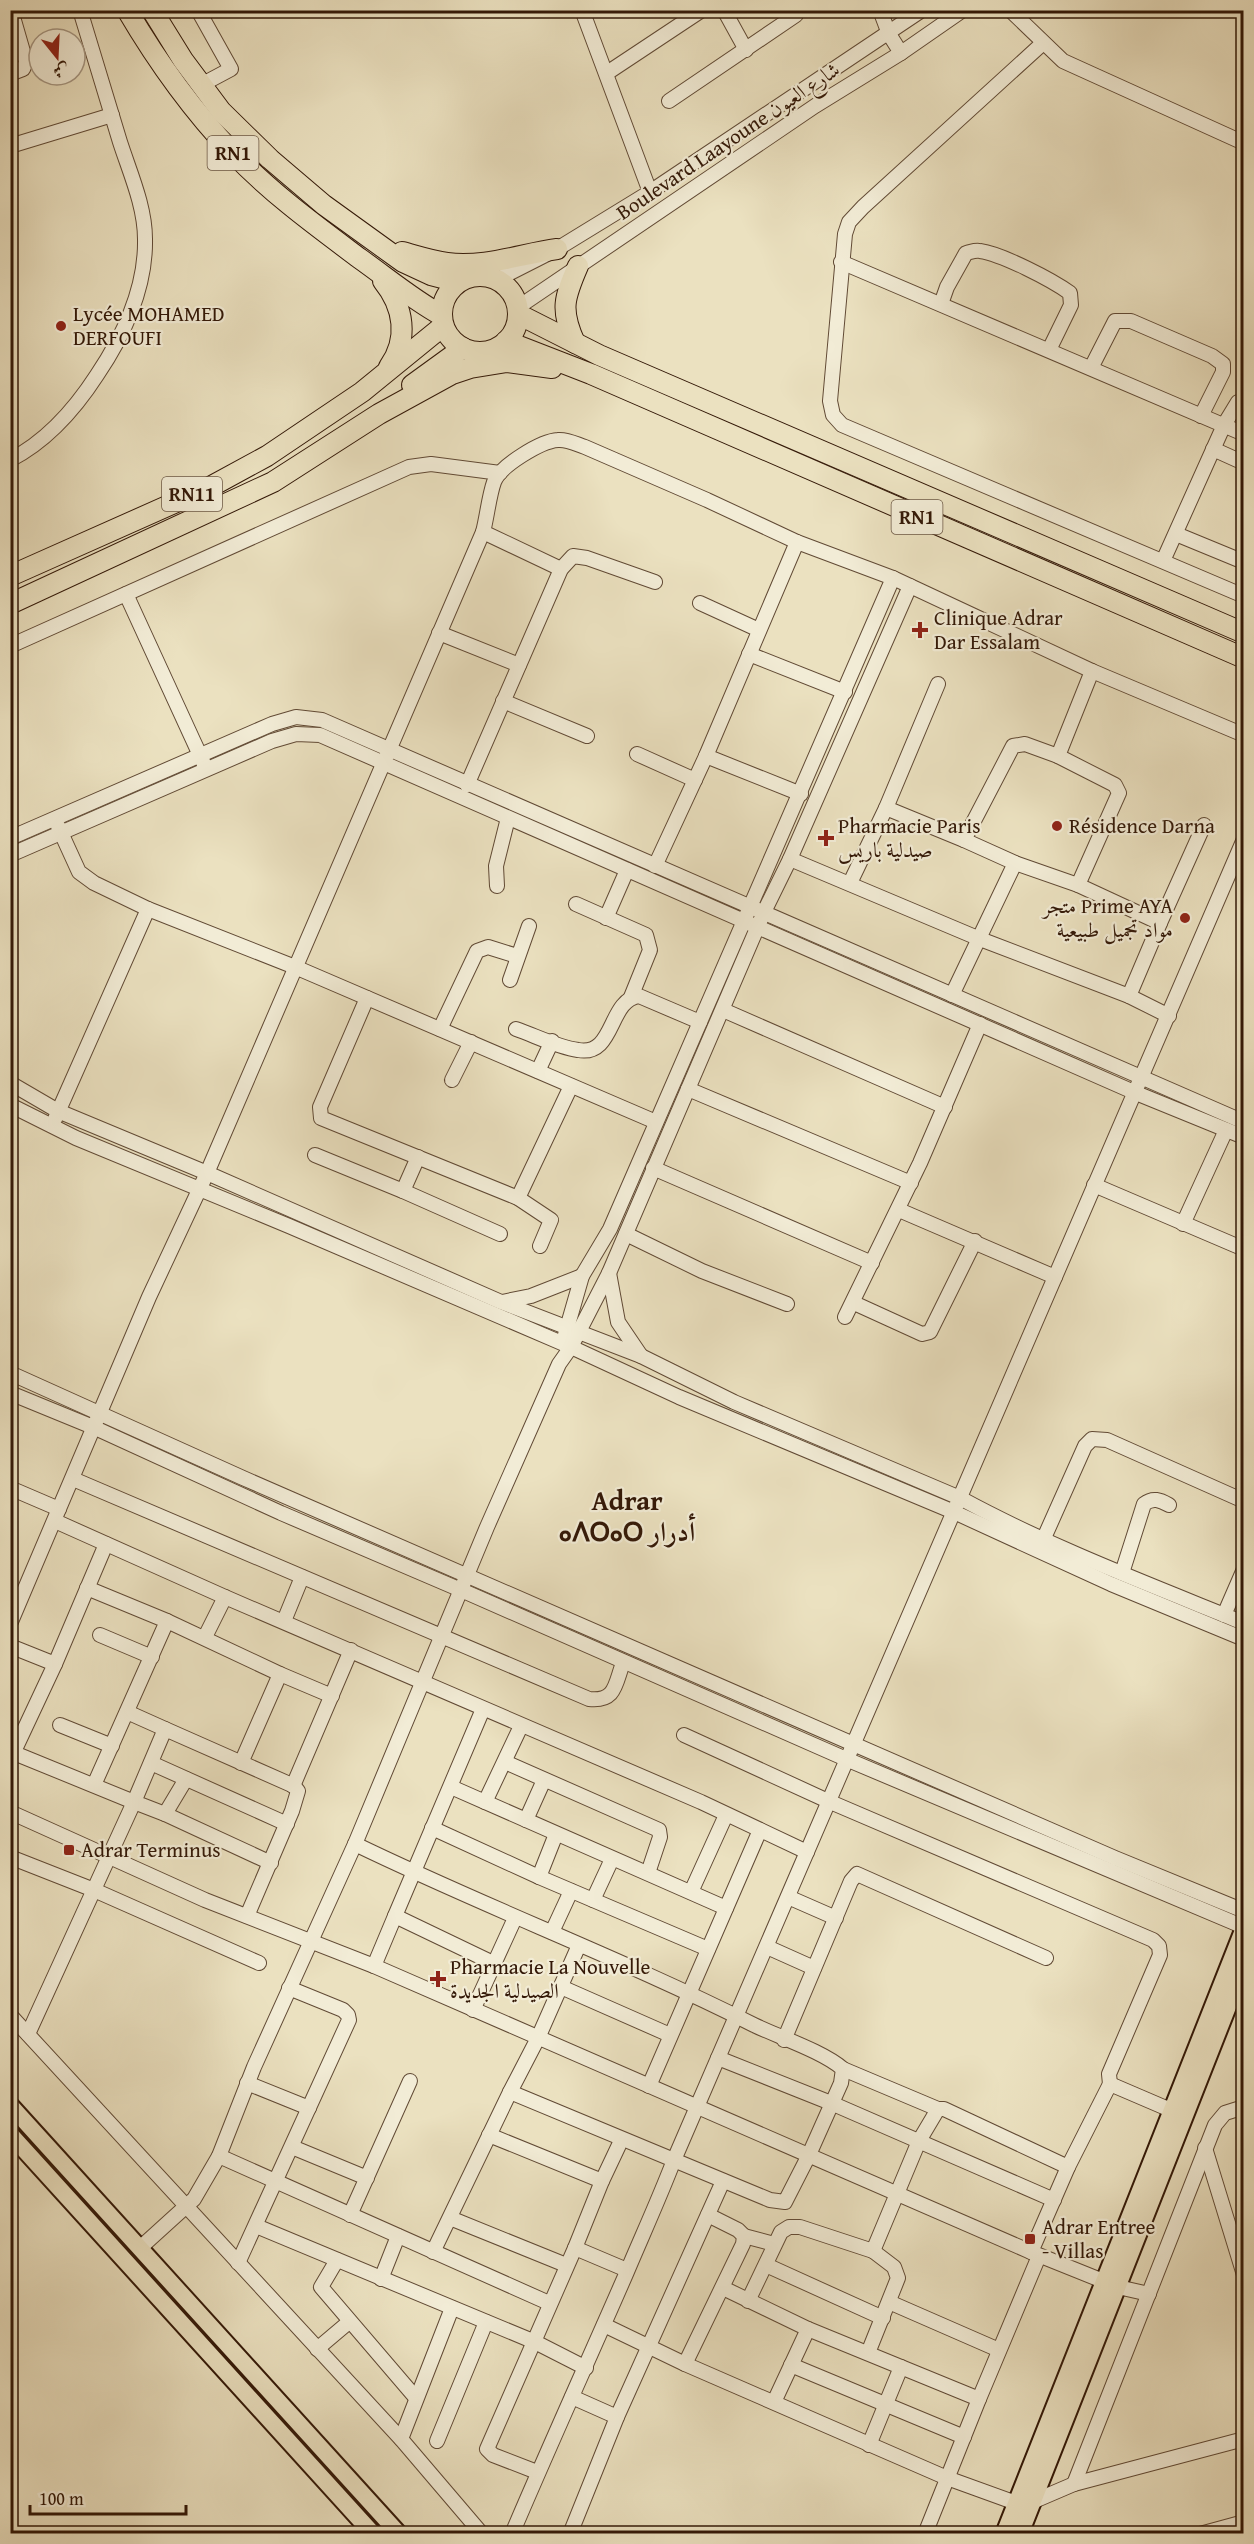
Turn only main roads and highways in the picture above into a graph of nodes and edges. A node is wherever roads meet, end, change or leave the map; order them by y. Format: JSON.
{"nodes":[{"id":1,"x":127,"y":10,"type":"edge"},
{"id":2,"x":152,"y":10,"type":"edge"},
{"id":3,"x":376,"y":245,"type":"junction"},
{"id":4,"x":557,"y":249,"type":"road end"},
{"id":5,"x":370,"y":265,"type":"junction"},
{"id":6,"x":578,"y":266,"type":"road end"},
{"id":7,"x":459,"y":282,"type":"junction"},
{"id":8,"x":518,"y":311,"type":"junction"},
{"id":9,"x":442,"y":321,"type":"junction"},
{"id":10,"x":506,"y":341,"type":"junction"},
{"id":11,"x":575,"y":343,"type":"junction"},
{"id":12,"x":464,"y":348,"type":"junction"},
{"id":13,"x":591,"y":374,"type":"junction"},
{"id":14,"x":382,"y":376,"type":"junction"},
{"id":15,"x":379,"y":414,"type":"junction"},
{"id":16,"x":10,"y":576,"type":"edge"},
{"id":17,"x":10,"y":604,"type":"edge"},
{"id":18,"x":1244,"y":633,"type":"edge"},
{"id":19,"x":1244,"y":658,"type":"edge"},
{"id":20,"x":1244,"y":1928,"type":"edge"},
{"id":21,"x":1244,"y":1966,"type":"edge"},
{"id":22,"x":10,"y":2105,"type":"edge"},
{"id":23,"x":1178,"y":2114,"type":"junction"},
{"id":24,"x":10,"y":2134,"type":"edge"},
{"id":25,"x":1024,"y":2502,"type":"junction"},
{"id":26,"x":373,"y":2534,"type":"edge"},
{"id":27,"x":399,"y":2534,"type":"edge"},
{"id":28,"x":1004,"y":2534,"type":"edge"},
{"id":29,"x":1020,"y":2534,"type":"edge"}],
"edges":[{"from":1,"to":5,"type":"highway","number":"RN1"},
{"from":2,"to":3,"type":"highway","number":"RN1"},
{"from":3,"to":4,"type":"highway"},
{"from":3,"to":7,"type":"highway","number":"RN1"},
{"from":5,"to":9,"type":"highway","number":"RN1"},
{"from":5,"to":14,"type":"highway"},
{"from":6,"to":11,"type":"highway"},
{"from":7,"to":8,"type":"highway","number":"RN1"},
{"from":7,"to":9,"type":"highway"},
{"from":8,"to":10,"type":"highway"},
{"from":8,"to":11,"type":"highway","number":"RN1"},
{"from":9,"to":12,"type":"highway","number":"RN1"},
{"from":9,"to":14,"type":"highway","number":"RN11"},
{"from":10,"to":12,"type":"highway"},
{"from":10,"to":13,"type":"highway","number":"RN1"},
{"from":11,"to":18,"type":"highway","number":"RN1"},
{"from":12,"to":15,"type":"highway","number":"RN11"},
{"from":13,"to":15,"type":"highway"},
{"from":13,"to":19,"type":"highway","number":"RN1"},
{"from":14,"to":16,"type":"highway","number":"RN11"},
{"from":15,"to":17,"type":"highway","number":"RN11"},
{"from":20,"to":23,"type":"main road"},
{"from":21,"to":23,"type":"main road"},
{"from":22,"to":27,"type":"main road"},
{"from":23,"to":25,"type":"main road"},
{"from":24,"to":26,"type":"main road"},
{"from":25,"to":28,"type":"main road"},
{"from":25,"to":29,"type":"main road"}]}
